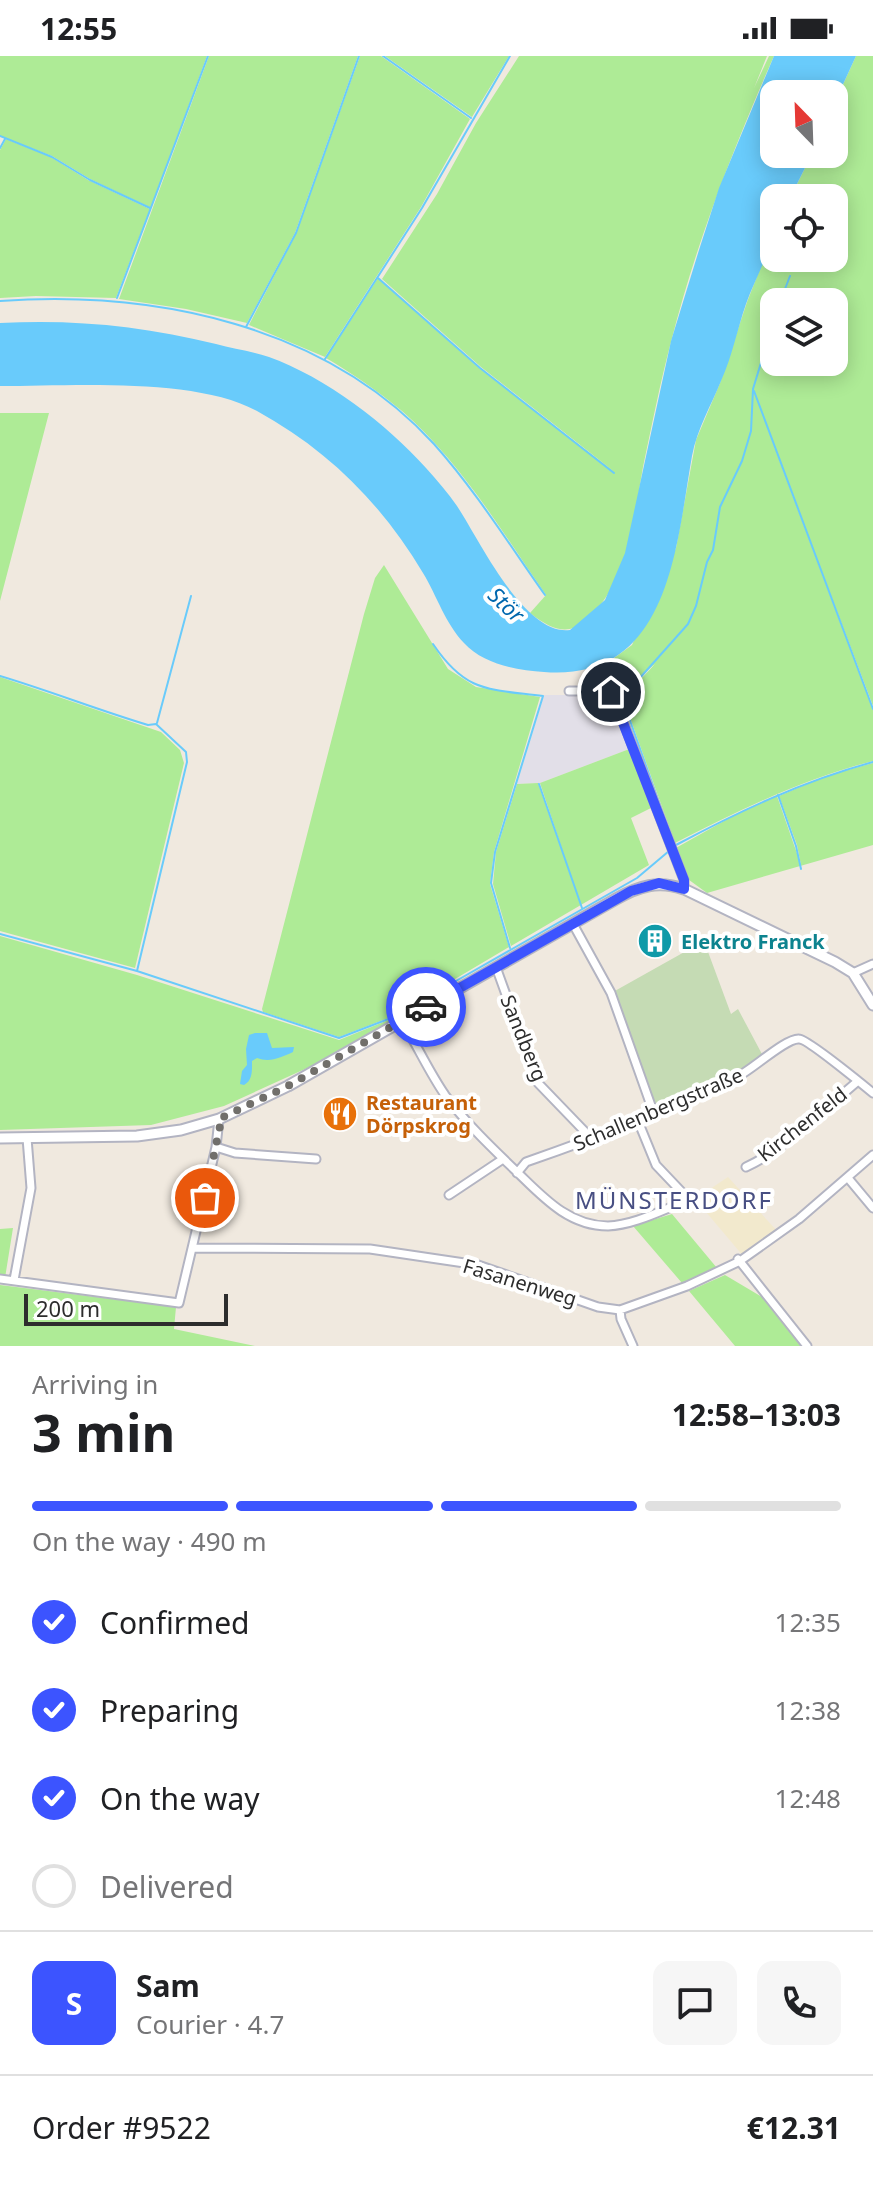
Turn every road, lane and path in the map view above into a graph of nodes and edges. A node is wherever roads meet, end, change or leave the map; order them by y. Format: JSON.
{"nodes":[{"id":1,"x":569,"y":691,"type":"dead end"},
{"id":2,"x":684,"y":889,"type":"junction"},
{"id":3,"x":573,"y":924,"type":"junction"},
{"id":4,"x":873,"y":964,"type":"edge"},
{"id":5,"x":496,"y":967,"type":"junction"},
{"id":6,"x":853,"y":973,"type":"junction"},
{"id":7,"x":873,"y":1005,"type":"edge"},
{"id":8,"x":402,"y":1021,"type":"junction"},
{"id":9,"x":858,"y":1081,"type":"junction"},
{"id":10,"x":873,"y":1093,"type":"edge"},
{"id":11,"x":654,"y":1114,"type":"junction"},
{"id":12,"x":219,"y":1119,"type":"junction"},
{"id":13,"x":638,"y":1121,"type":"junction"},
{"id":14,"x":0,"y":1138,"type":"edge"},
{"id":15,"x":27,"y":1138,"type":"junction"},
{"id":16,"x":592,"y":1139,"type":"junction"},
{"id":17,"x":216,"y":1147,"type":"junction"},
{"id":18,"x":873,"y":1155,"type":"edge"},
{"id":19,"x":316,"y":1159,"type":"dead end"},
{"id":20,"x":503,"y":1159,"type":"junction"},
{"id":21,"x":746,"y":1167,"type":"dead end"},
{"id":22,"x":517,"y":1173,"type":"junction"},
{"id":23,"x":848,"y":1178,"type":"junction"},
{"id":24,"x":449,"y":1195,"type":"dead end"},
{"id":25,"x":873,"y":1208,"type":"edge"},
{"id":26,"x":193,"y":1248,"type":"junction"},
{"id":27,"x":739,"y":1260,"type":"junction"},
{"id":28,"x":0,"y":1279,"type":"edge"},
{"id":29,"x":14,"y":1280,"type":"junction"},
{"id":30,"x":620,"y":1310,"type":"junction"},
{"id":31,"x":633,"y":1346,"type":"edge"},
{"id":32,"x":807,"y":1346,"type":"edge"}],
"edges":[{"from":1,"to":2,"type":"street"},
{"from":2,"to":3,"type":"street"},
{"from":2,"to":6,"type":"street"},
{"from":3,"to":5,"type":"street"},
{"from":3,"to":11,"type":"street"},
{"from":4,"to":6,"type":"street"},
{"from":5,"to":8,"type":"street"},
{"from":5,"to":16,"type":"street","name":"Sandberg"},
{"from":6,"to":7,"type":"street"},
{"from":8,"to":12,"type":"street"},
{"from":8,"to":20,"type":"street"},
{"from":9,"to":10,"type":"street","name":"Schallenbergstraße"},
{"from":9,"to":11,"type":"street","name":"Schallenbergstraße"},
{"from":9,"to":21,"type":"street","name":"Kirchenfeld"},
{"from":11,"to":13,"type":"street","name":"Schallenbergstraße"},
{"from":12,"to":15,"type":"street"},
{"from":12,"to":17,"type":"street"},
{"from":13,"to":16,"type":"street","name":"Schallenbergstraße"},
{"from":13,"to":22,"type":"street"},
{"from":14,"to":15,"type":"street"},
{"from":15,"to":29,"type":"street"},
{"from":16,"to":22,"type":"street","name":"Schallenbergstraße"},
{"from":17,"to":19,"type":"street"},
{"from":17,"to":26,"type":"street"},
{"from":18,"to":23,"type":"street"},
{"from":20,"to":22,"type":"street"},
{"from":20,"to":24,"type":"street"},
{"from":23,"to":25,"type":"street"},
{"from":23,"to":27,"type":"street"},
{"from":26,"to":29,"type":"street"},
{"from":26,"to":30,"type":"street","name":"Fasanenweg"},
{"from":27,"to":30,"type":"street"},
{"from":27,"to":32,"type":"street"},
{"from":28,"to":29,"type":"street"},
{"from":30,"to":31,"type":"street"}]}
